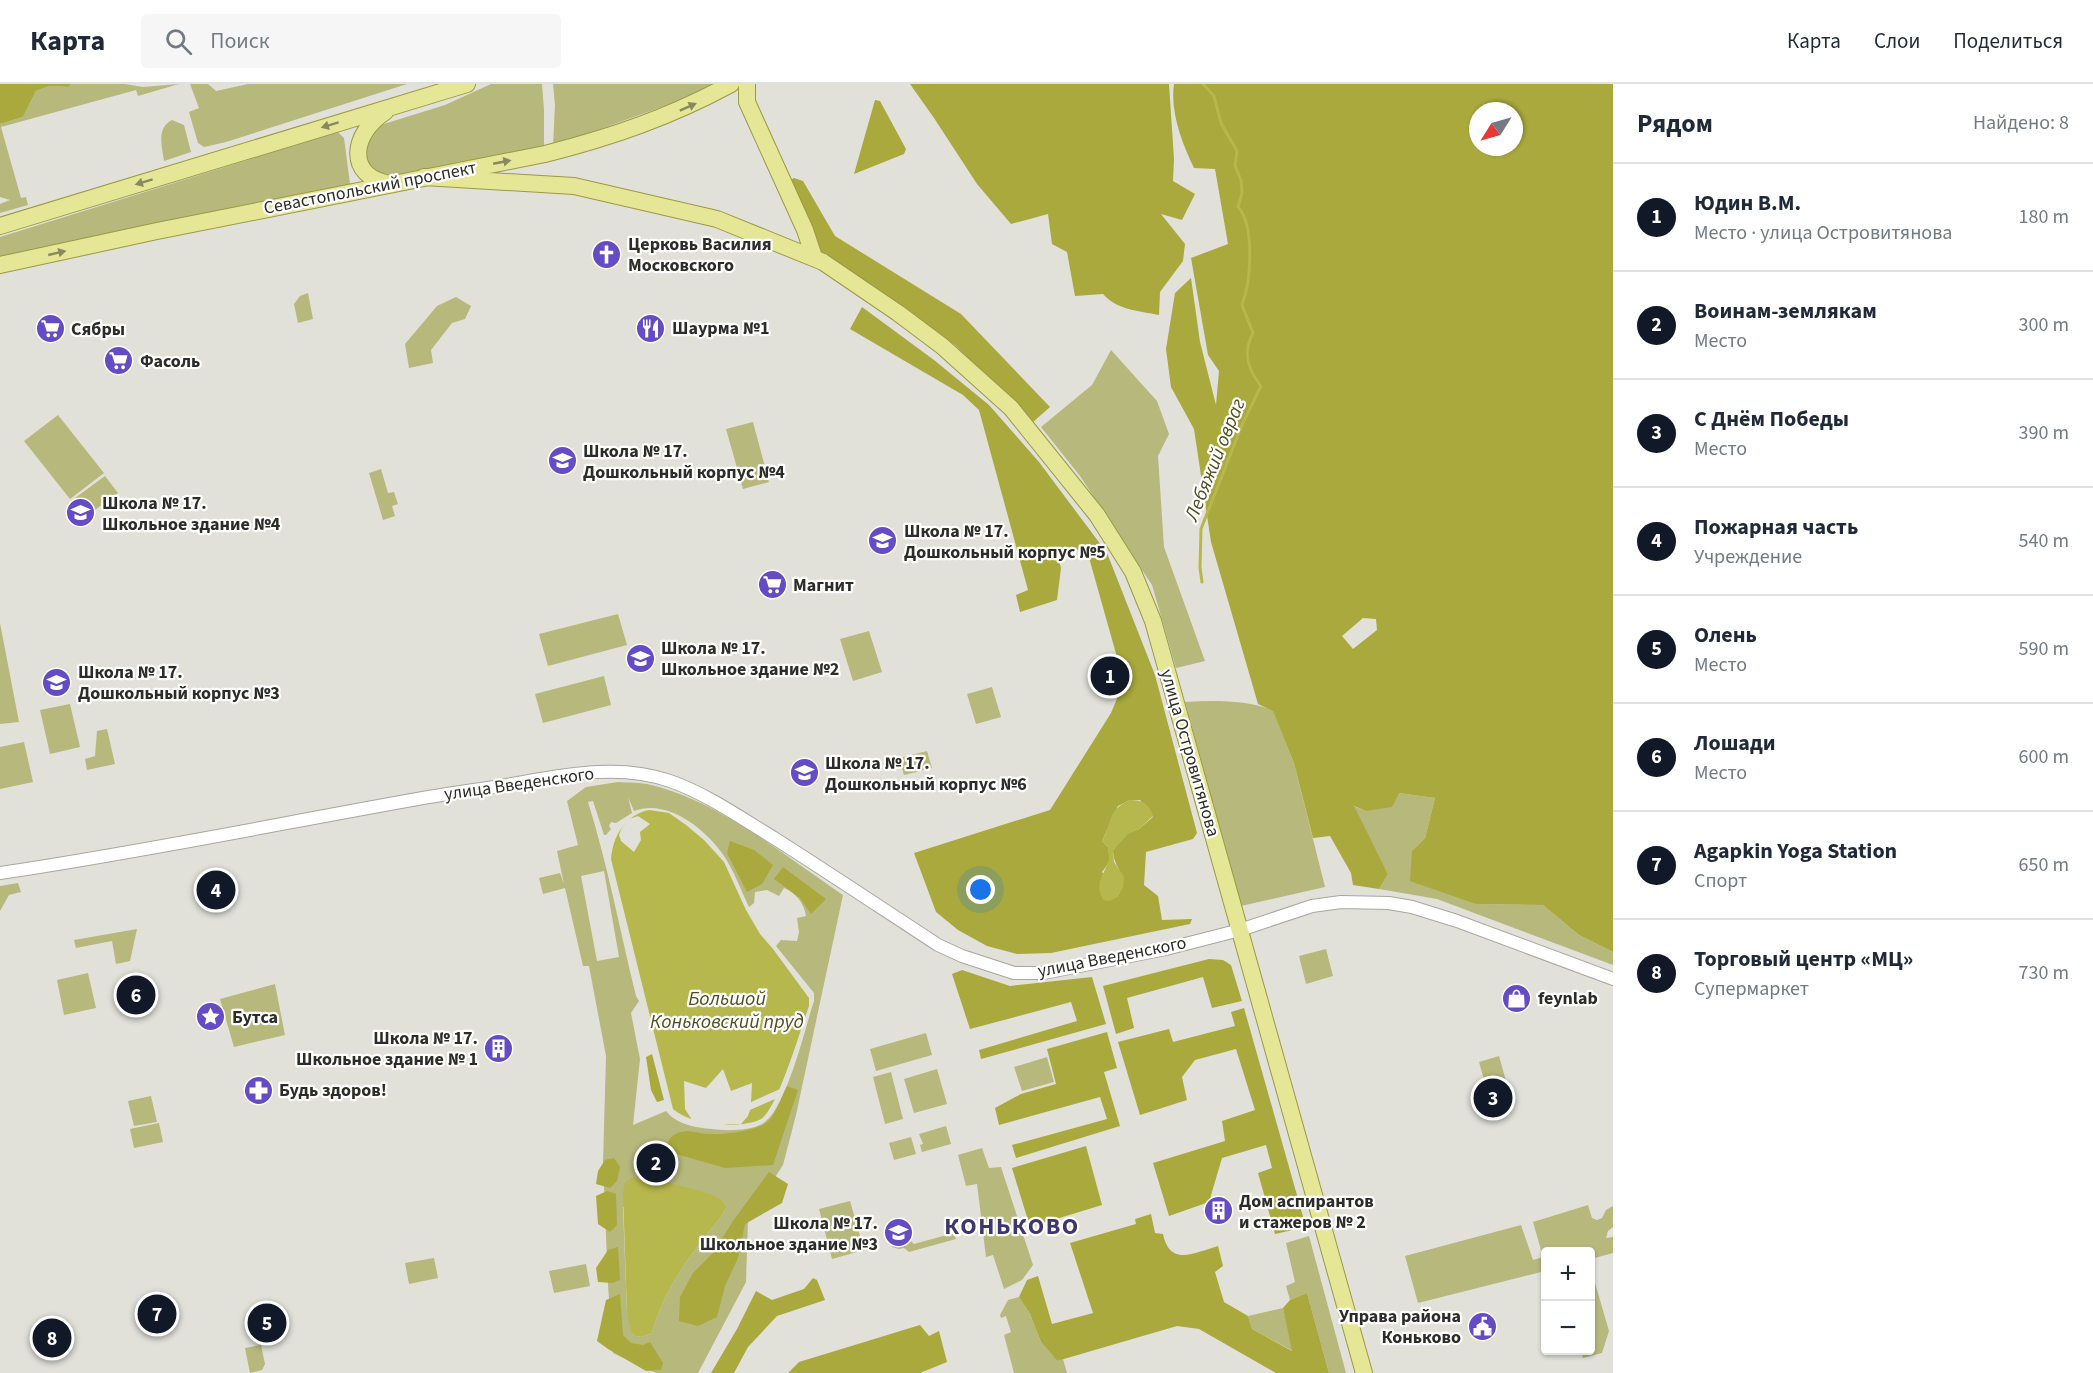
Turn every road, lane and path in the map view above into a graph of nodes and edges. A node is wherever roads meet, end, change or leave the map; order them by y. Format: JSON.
{"nodes":[{"id":1,"x":466,"y":84,"type":"edge"},
{"id":2,"x":731,"y":84,"type":"edge"},
{"id":3,"x":747,"y":84,"type":"edge"},
{"id":4,"x":391,"y":108,"type":"junction"},
{"id":5,"x":424,"y":177,"type":"junction"},
{"id":6,"x":393,"y":184,"type":"junction"},
{"id":7,"x":0,"y":226,"type":"edge"},
{"id":8,"x":814,"y":257,"type":"junction"},
{"id":9,"x":0,"y":266,"type":"edge"},
{"id":10,"x":0,"y":873,"type":"edge"},
{"id":11,"x":1240,"y":930,"type":"junction"},
{"id":12,"x":1613,"y":979,"type":"edge"},
{"id":13,"x":1364,"y":1373,"type":"edge"}],
"edges":[{"from":1,"to":4,"type":"main road"},
{"from":5,"to":2,"type":"main road","name":"Севастопольский проспект","one_way":true},
{"from":3,"to":8,"type":"main road"},
{"from":4,"to":6,"type":"main road"},
{"from":4,"to":7,"type":"main road","one_way":true},
{"from":5,"to":6,"type":"main road","name":"Севастопольский проспект"},
{"from":5,"to":8,"type":"main road","name":"улица Островитянова"},
{"from":9,"to":6,"type":"main road","name":"Севастопольский проспект","one_way":true},
{"from":8,"to":11,"type":"main road","name":"улица Островитянова"},
{"from":10,"to":11,"type":"street","name":"улица Введенского"},
{"from":11,"to":12,"type":"street","name":"улица Введенского"},
{"from":11,"to":13,"type":"main road","name":"улица Островитянова"}]}
